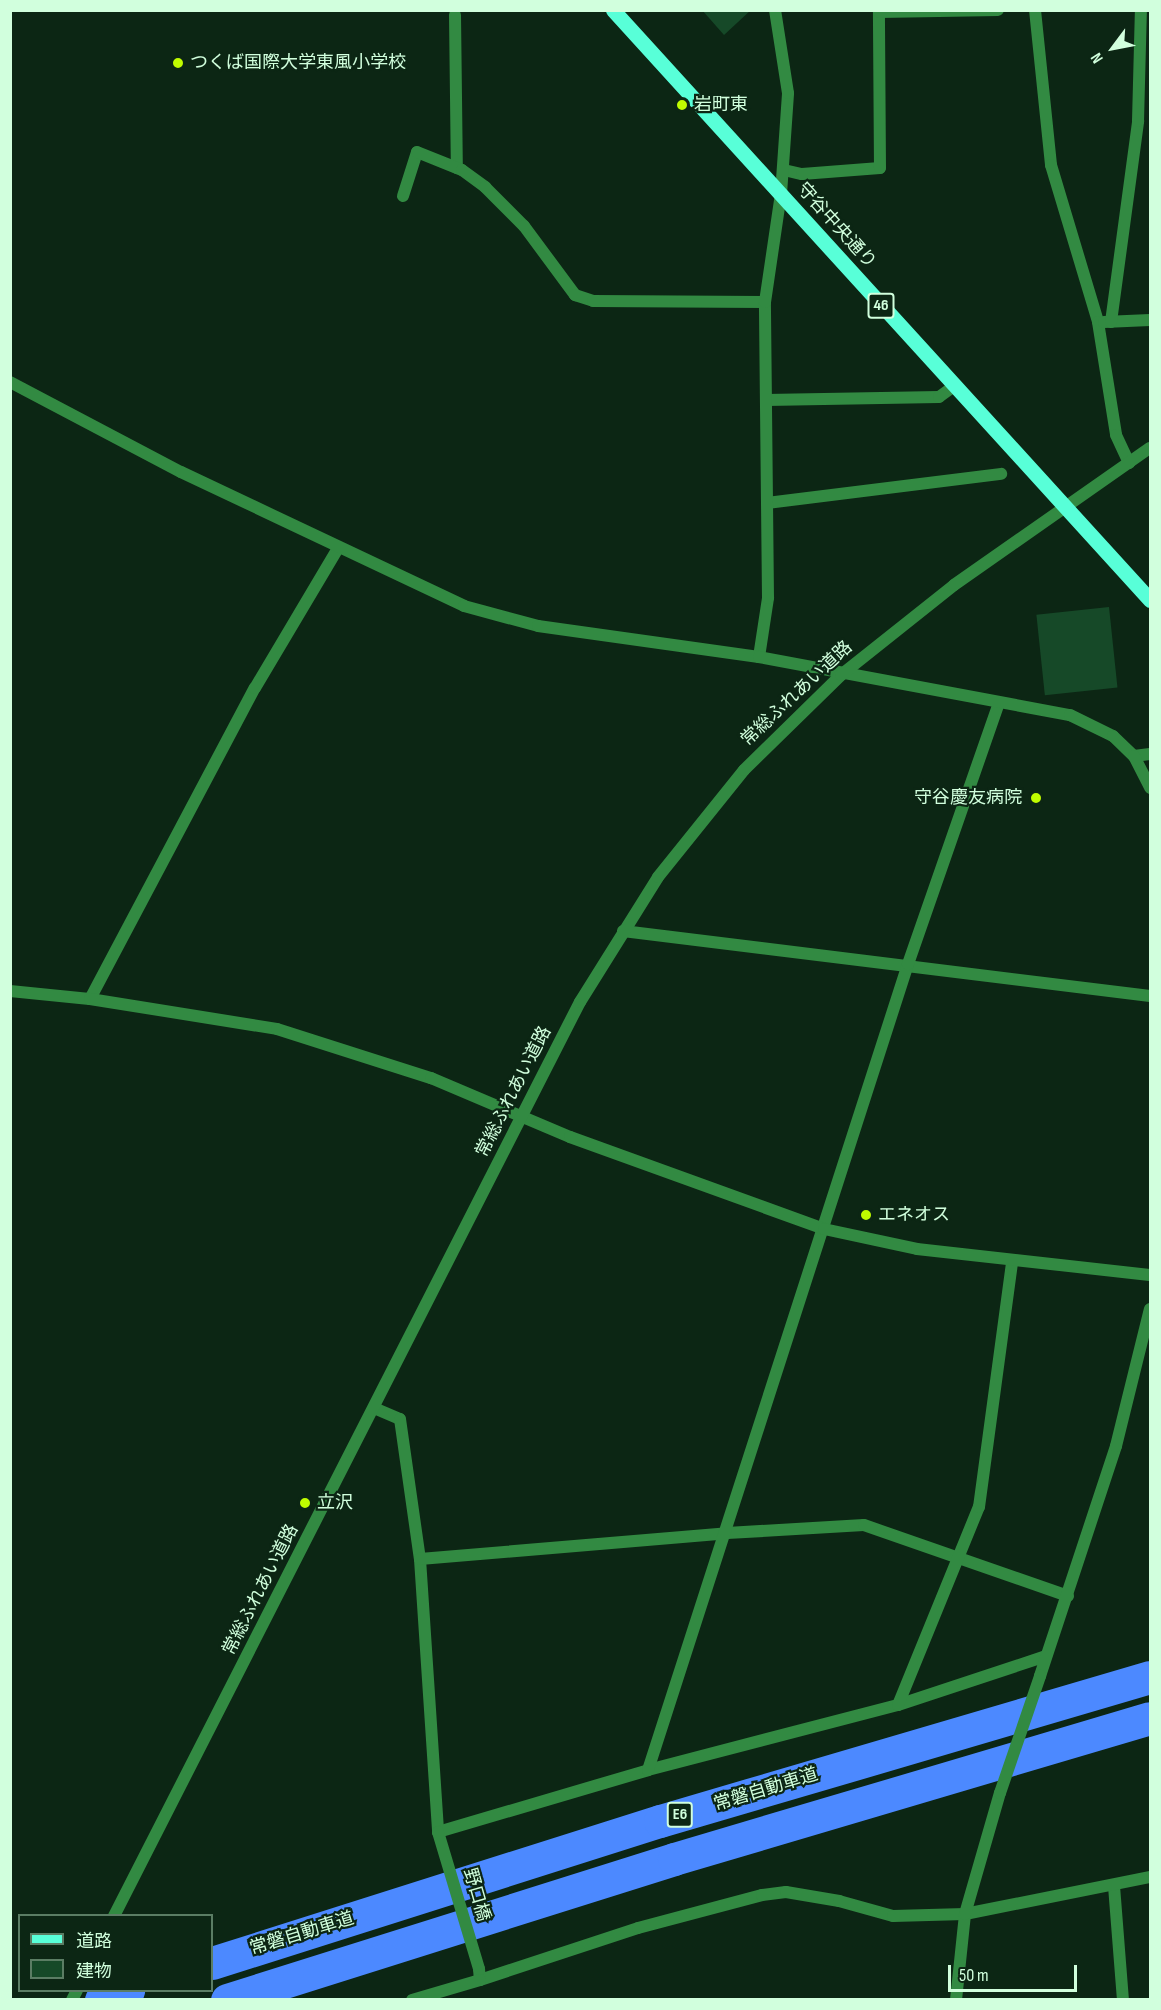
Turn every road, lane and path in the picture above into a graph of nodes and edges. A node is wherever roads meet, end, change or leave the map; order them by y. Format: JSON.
{"nodes":[{"id":1,"x":613,"y":10,"type":"edge"},
{"id":2,"x":775,"y":10,"type":"edge"},
{"id":3,"x":998,"y":10,"type":"edge"},
{"id":4,"x":1035,"y":10,"type":"edge"},
{"id":5,"x":1141,"y":10,"type":"edge"},
{"id":6,"x":455,"y":15,"type":"dead end"},
{"id":7,"x":457,"y":168,"type":"junction"},
{"id":8,"x":783,"y":170,"type":"junction"},
{"id":9,"x":781,"y":194,"type":"junction"},
{"id":10,"x":403,"y":196,"type":"dead end"},
{"id":11,"x":765,"y":302,"type":"junction"},
{"id":12,"x":1150,"y":320,"type":"edge"},
{"id":13,"x":1098,"y":322,"type":"junction"},
{"id":14,"x":1111,"y":322,"type":"junction"},
{"id":15,"x":10,"y":382,"type":"edge"},
{"id":16,"x":953,"y":387,"type":"junction"},
{"id":17,"x":766,"y":400,"type":"junction"},
{"id":18,"x":1150,"y":448,"type":"edge"},
{"id":19,"x":1129,"y":463,"type":"junction"},
{"id":20,"x":1001,"y":474,"type":"dead end"},
{"id":21,"x":767,"y":503,"type":"junction"},
{"id":22,"x":1065,"y":507,"type":"junction"},
{"id":23,"x":338,"y":548,"type":"junction"},
{"id":24,"x":1150,"y":600,"type":"edge"},
{"id":25,"x":759,"y":657,"type":"junction"},
{"id":26,"x":841,"y":675,"type":"junction"},
{"id":27,"x":999,"y":703,"type":"junction"},
{"id":28,"x":1150,"y":754,"type":"edge"},
{"id":29,"x":1134,"y":756,"type":"junction"},
{"id":30,"x":1150,"y":788,"type":"edge"},
{"id":31,"x":623,"y":931,"type":"junction"},
{"id":32,"x":908,"y":964,"type":"junction"},
{"id":33,"x":10,"y":991,"type":"edge"},
{"id":34,"x":1150,"y":996,"type":"edge"},
{"id":35,"x":90,"y":999,"type":"junction"},
{"id":36,"x":522,"y":1116,"type":"junction"},
{"id":37,"x":824,"y":1228,"type":"junction"},
{"id":38,"x":1012,"y":1262,"type":"junction"},
{"id":39,"x":1150,"y":1275,"type":"edge"},
{"id":40,"x":1150,"y":1309,"type":"edge"},
{"id":41,"x":374,"y":1408,"type":"junction"},
{"id":42,"x":727,"y":1533,"type":"junction"},
{"id":43,"x":958,"y":1558,"type":"junction"},
{"id":44,"x":420,"y":1559,"type":"junction"},
{"id":45,"x":1068,"y":1596,"type":"junction"},
{"id":46,"x":1047,"y":1656,"type":"junction"},
{"id":47,"x":1150,"y":1677,"type":"edge"},
{"id":48,"x":898,"y":1705,"type":"junction"},
{"id":49,"x":1150,"y":1718,"type":"edge"},
{"id":50,"x":648,"y":1770,"type":"junction"},
{"id":51,"x":438,"y":1832,"type":"junction"},
{"id":52,"x":1150,"y":1877,"type":"edge"},
{"id":53,"x":1114,"y":1886,"type":"junction"},
{"id":54,"x":115,"y":1914,"type":"edge"},
{"id":55,"x":965,"y":1914,"type":"junction"},
{"id":56,"x":213,"y":1963,"type":"edge"},
{"id":57,"x":479,"y":1974,"type":"junction"},
{"id":58,"x":123,"y":1992,"type":"edge"},
{"id":59,"x":101,"y":2000,"type":"edge"},
{"id":60,"x":227,"y":2000,"type":"edge"},
{"id":61,"x":412,"y":2000,"type":"edge"},
{"id":62,"x":956,"y":2000,"type":"edge"},
{"id":63,"x":1123,"y":2000,"type":"edge"}],
"edges":[{"from":1,"to":9,"type":"main road","name":"守谷中央通り","number":"46"},
{"from":2,"to":8,"type":"street"},
{"from":3,"to":8,"type":"street"},
{"from":4,"to":13,"type":"street"},
{"from":5,"to":14,"type":"street"},
{"from":6,"to":7,"type":"street"},
{"from":7,"to":10,"type":"street"},
{"from":7,"to":11,"type":"street"},
{"from":8,"to":9,"type":"street"},
{"from":9,"to":11,"type":"street"},
{"from":9,"to":16,"type":"main road","name":"守谷中央通り","number":"46"},
{"from":11,"to":17,"type":"street"},
{"from":12,"to":14,"type":"street"},
{"from":13,"to":14,"type":"street"},
{"from":13,"to":19,"type":"street"},
{"from":15,"to":23,"type":"street"},
{"from":16,"to":17,"type":"street"},
{"from":16,"to":22,"type":"main road","name":"守谷中央通り","number":"46"},
{"from":17,"to":21,"type":"street"},
{"from":18,"to":19,"type":"street","name":"常総ふれあい道路"},
{"from":19,"to":22,"type":"street","name":"常総ふれあい道路"},
{"from":20,"to":21,"type":"street"},
{"from":21,"to":25,"type":"street"},
{"from":22,"to":24,"type":"main road","name":"守谷中央通り","number":"46"},
{"from":22,"to":26,"type":"street","name":"常総ふれあい道路"},
{"from":23,"to":25,"type":"street"},
{"from":23,"to":35,"type":"street"},
{"from":25,"to":26,"type":"street"},
{"from":26,"to":27,"type":"street"},
{"from":26,"to":31,"type":"street","name":"常総ふれあい道路"},
{"from":27,"to":29,"type":"street"},
{"from":27,"to":32,"type":"street"},
{"from":28,"to":29,"type":"street"},
{"from":29,"to":30,"type":"street"},
{"from":31,"to":32,"type":"street"},
{"from":31,"to":36,"type":"street","name":"常総ふれあい道路"},
{"from":32,"to":34,"type":"street"},
{"from":32,"to":37,"type":"street"},
{"from":33,"to":35,"type":"street"},
{"from":35,"to":36,"type":"street"},
{"from":36,"to":37,"type":"street"},
{"from":36,"to":41,"type":"street","name":"常総ふれあい道路"},
{"from":37,"to":38,"type":"street"},
{"from":37,"to":42,"type":"street"},
{"from":38,"to":39,"type":"street"},
{"from":38,"to":43,"type":"street"},
{"from":40,"to":45,"type":"street"},
{"from":41,"to":44,"type":"street","name":"野口橋"},
{"from":41,"to":54,"type":"street","name":"常総ふれあい道路"},
{"from":42,"to":43,"type":"street"},
{"from":42,"to":44,"type":"street"},
{"from":42,"to":50,"type":"street"},
{"from":43,"to":45,"type":"street"},
{"from":43,"to":48,"type":"street"},
{"from":44,"to":51,"type":"street","name":"野口橋"},
{"from":45,"to":46,"type":"street"},
{"from":46,"to":48,"type":"street"},
{"from":46,"to":55,"type":"street","bridge":true},
{"from":47,"to":56,"type":"highway","name":"常磐自動車道","number":"E6"},
{"from":48,"to":50,"type":"street"},
{"from":49,"to":60,"type":"highway","number":"E6"},
{"from":50,"to":51,"type":"street"},
{"from":51,"to":57,"type":"street","name":"野口橋","bridge":true},
{"from":52,"to":53,"type":"street"},
{"from":53,"to":55,"type":"street"},
{"from":53,"to":63,"type":"street"},
{"from":55,"to":57,"type":"street"},
{"from":55,"to":62,"type":"street"},
{"from":57,"to":61,"type":"street"},
{"from":58,"to":59,"type":"highway"}]}
